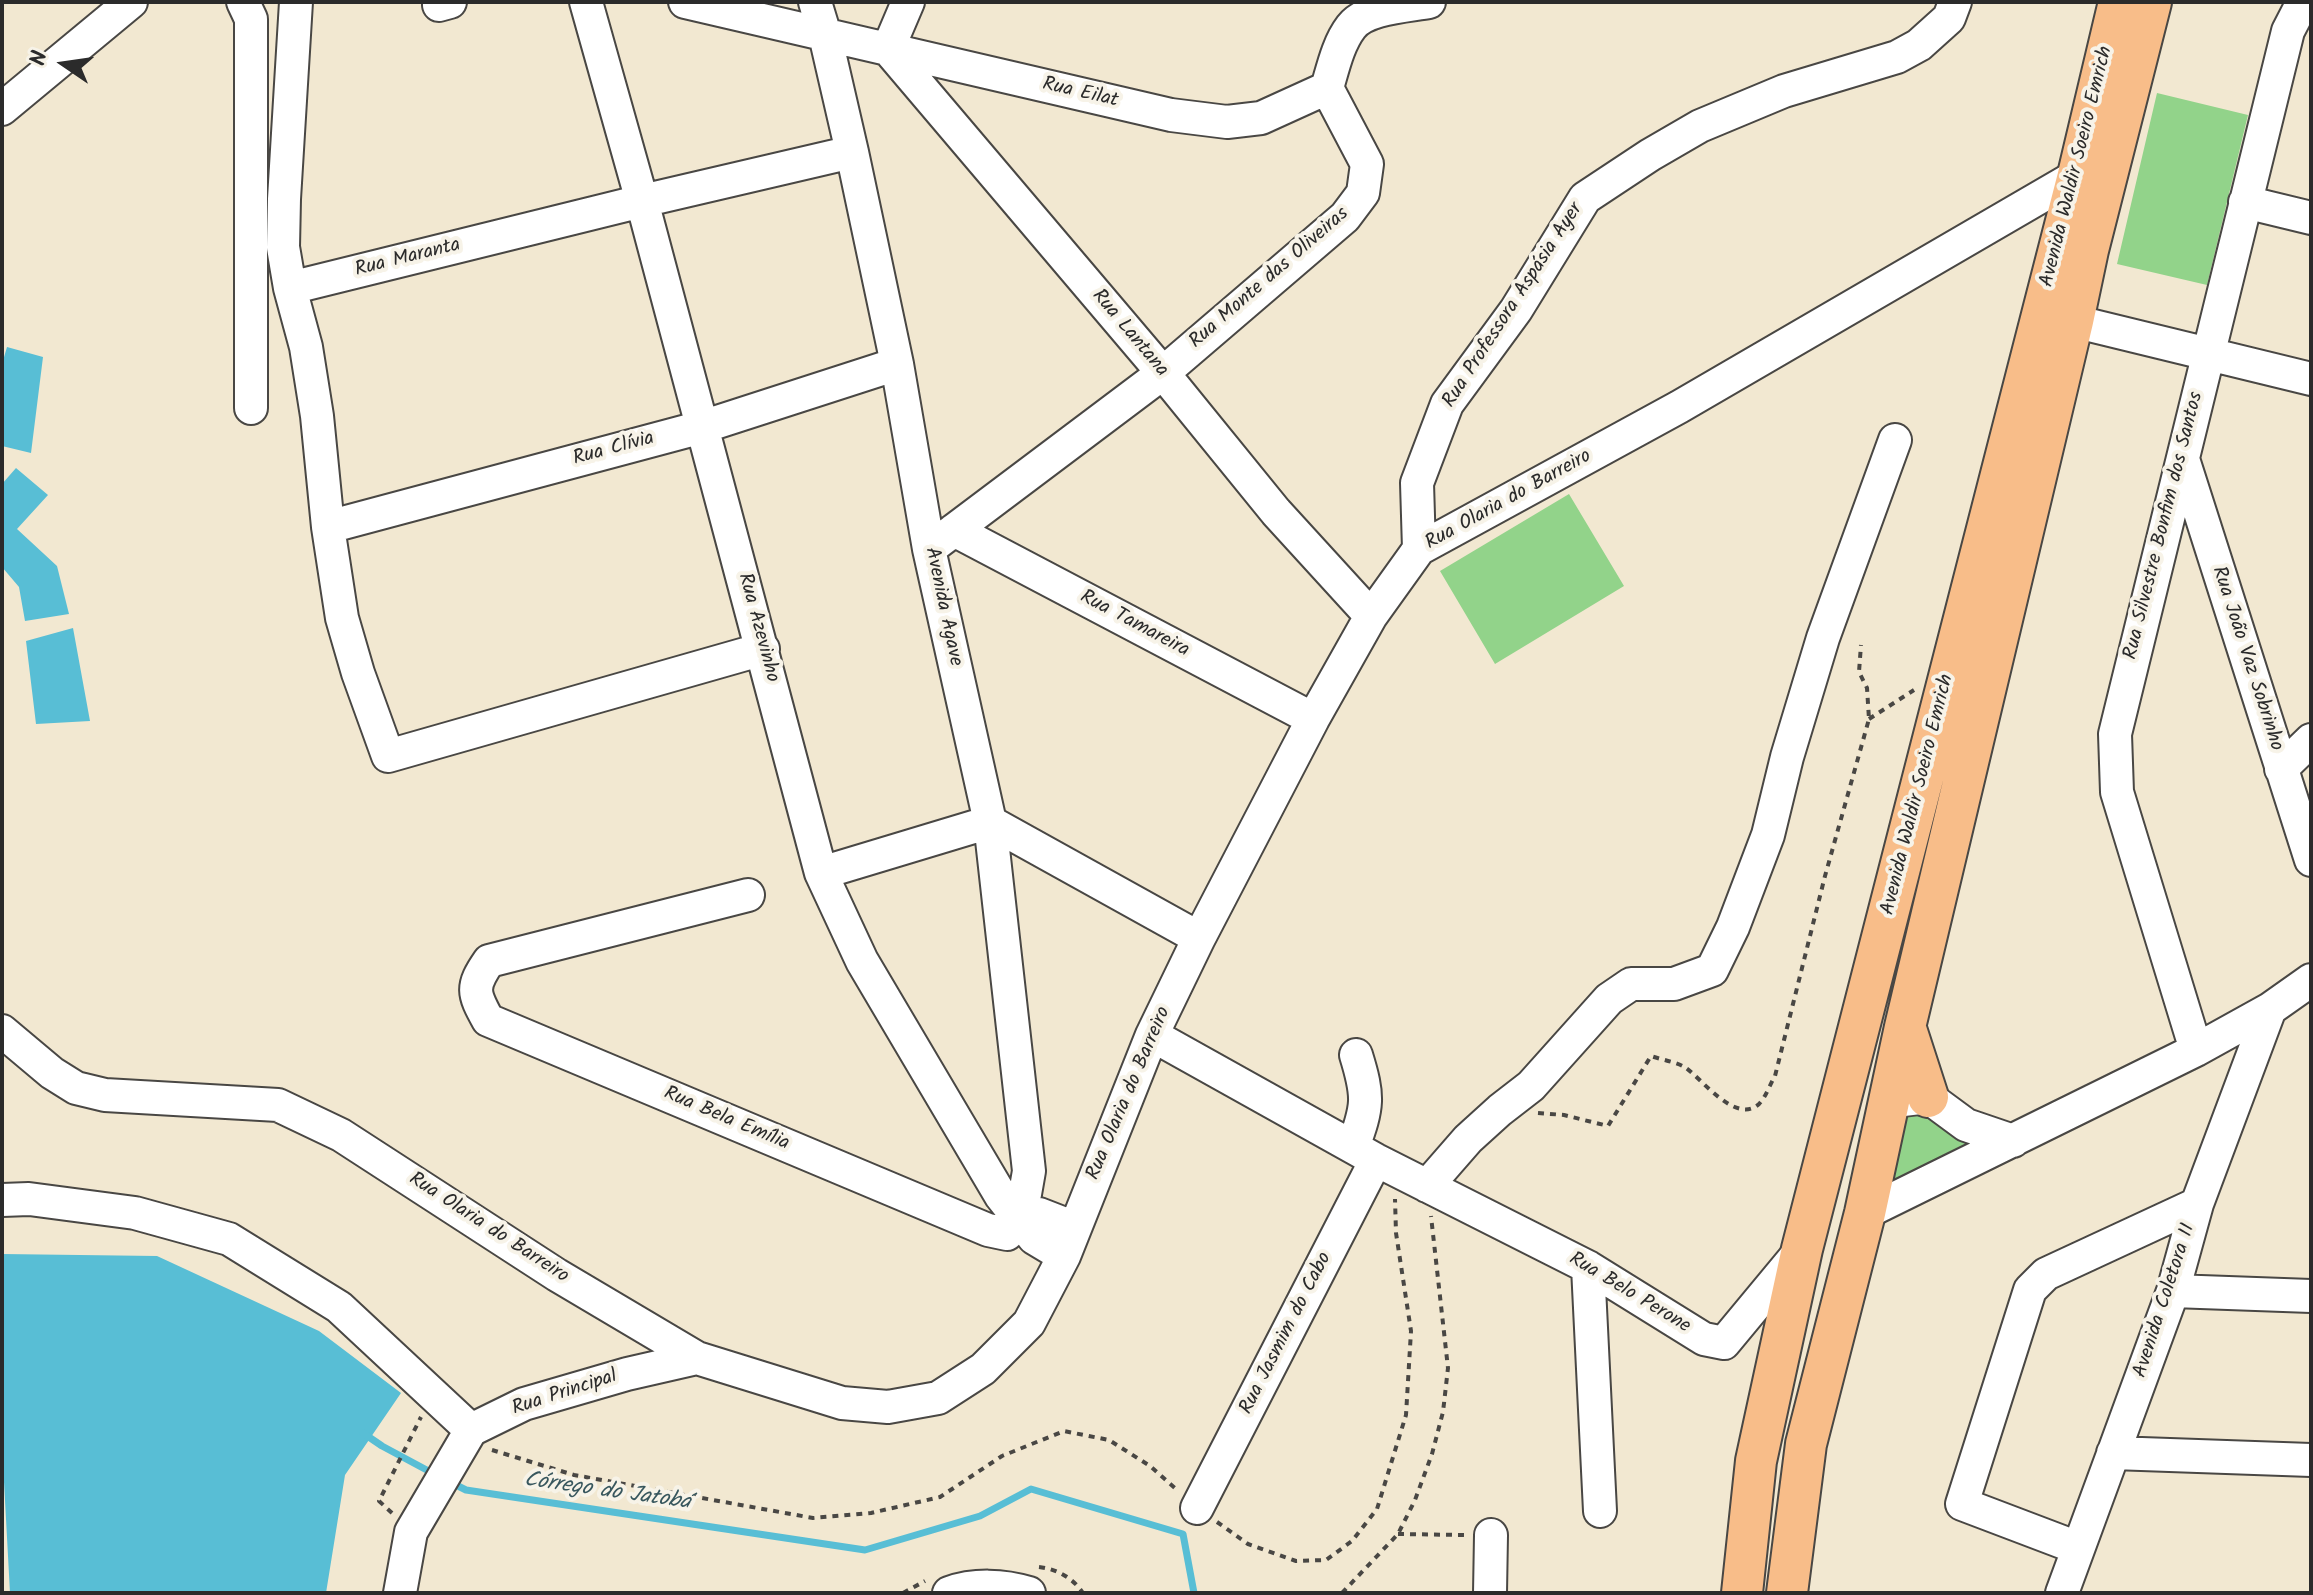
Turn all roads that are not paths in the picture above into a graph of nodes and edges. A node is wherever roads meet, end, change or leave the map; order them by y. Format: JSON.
{"nodes":[{"id":1,"x":131,"y":2,"type":"edge"},
{"id":2,"x":243,"y":2,"type":"edge"},
{"id":3,"x":296,"y":2,"type":"edge"},
{"id":4,"x":586,"y":2,"type":"edge"},
{"id":5,"x":685,"y":2,"type":"edge"},
{"id":6,"x":815,"y":2,"type":"edge"},
{"id":7,"x":908,"y":2,"type":"edge"},
{"id":8,"x":1429,"y":2,"type":"edge"},
{"id":9,"x":1955,"y":2,"type":"edge"},
{"id":10,"x":2119,"y":2,"type":"edge"},
{"id":11,"x":2151,"y":2,"type":"edge"},
{"id":12,"x":2303,"y":2,"type":"edge"},
{"id":13,"x":2299,"y":34,"type":"edge"},
{"id":14,"x":825,"y":35,"type":"junction"},
{"id":15,"x":888,"y":49,"type":"junction"},
{"id":16,"x":1327,"y":88,"type":"junction"},
{"id":17,"x":2,"y":109,"type":"edge"},
{"id":18,"x":852,"y":152,"type":"junction"},
{"id":19,"x":2092,"y":176,"type":"junction"},
{"id":20,"x":642,"y":201,"type":"junction"},
{"id":21,"x":2245,"y":202,"type":"junction"},
{"id":22,"x":2311,"y":218,"type":"edge"},
{"id":23,"x":290,"y":288,"type":"junction"},
{"id":24,"x":2073,"y":321,"type":"junction"},
{"id":25,"x":2207,"y":354,"type":"junction"},
{"id":26,"x":897,"y":364,"type":"junction"},
{"id":27,"x":1163,"y":373,"type":"junction"},
{"id":28,"x":2311,"y":379,"type":"edge"},
{"id":29,"x":251,"y":408,"type":"dead end"},
{"id":30,"x":702,"y":427,"type":"junction"},
{"id":31,"x":1895,"y":440,"type":"dead end"},
{"id":32,"x":2183,"y":458,"type":"junction"},
{"id":33,"x":328,"y":527,"type":"junction"},
{"id":34,"x":941,"y":540,"type":"junction"},
{"id":35,"x":1419,"y":549,"type":"junction"},
{"id":36,"x":1371,"y":616,"type":"junction"},
{"id":37,"x":763,"y":649,"type":"junction"},
{"id":38,"x":1313,"y":719,"type":"junction"},
{"id":39,"x":2311,"y":740,"type":"edge"},
{"id":40,"x":2281,"y":769,"type":"junction"},
{"id":41,"x":990,"y":822,"type":"junction"},
{"id":42,"x":2311,"y":860,"type":"edge"},
{"id":43,"x":821,"y":873,"type":"junction"},
{"id":44,"x":748,"y":895,"type":"dead end"},
{"id":45,"x":1199,"y":938,"type":"junction"},
{"id":46,"x":2311,"y":980,"type":"edge"},
{"id":47,"x":2270,"y":1009,"type":"junction"},
{"id":48,"x":1905,"y":1027,"type":"junction"},
{"id":49,"x":2,"y":1031,"type":"edge"},
{"id":50,"x":1152,"y":1035,"type":"junction"},
{"id":51,"x":2196,"y":1050,"type":"junction"},
{"id":52,"x":1356,"y":1055,"type":"dead end"},
{"id":53,"x":1928,"y":1097,"type":"junction"},
{"id":54,"x":1888,"y":1104,"type":"junction"},
{"id":55,"x":1834,"y":1129,"type":"junction"},
{"id":56,"x":2013,"y":1141,"type":"junction"},
{"id":57,"x":1375,"y":1159,"type":"junction"},
{"id":58,"x":1427,"y":1186,"type":"junction"},
{"id":59,"x":2,"y":1200,"type":"edge"},
{"id":60,"x":2197,"y":1204,"type":"junction"},
{"id":61,"x":1865,"y":1213,"type":"junction"},
{"id":62,"x":1016,"y":1216,"type":"junction"},
{"id":63,"x":1069,"y":1242,"type":"junction"},
{"id":64,"x":1802,"y":1249,"type":"junction"},
{"id":65,"x":1588,"y":1267,"type":"junction"},
{"id":66,"x":2173,"y":1291,"type":"junction"},
{"id":67,"x":2311,"y":1296,"type":"edge"},
{"id":68,"x":697,"y":1358,"type":"junction"},
{"id":69,"x":465,"y":1440,"type":"junction"},
{"id":70,"x":2113,"y":1453,"type":"junction"},
{"id":71,"x":2311,"y":1460,"type":"edge"},
{"id":72,"x":1197,"y":1508,"type":"road end"},
{"id":73,"x":1600,"y":1511,"type":"dead end"},
{"id":74,"x":1491,"y":1535,"type":"road end"},
{"id":75,"x":2078,"y":1548,"type":"junction"},
{"id":76,"x":400,"y":1593,"type":"edge"},
{"id":77,"x":949,"y":1593,"type":"edge"},
{"id":78,"x":1029,"y":1593,"type":"edge"},
{"id":79,"x":1490,"y":1593,"type":"edge"},
{"id":80,"x":1742,"y":1593,"type":"edge"},
{"id":81,"x":1787,"y":1593,"type":"edge"},
{"id":82,"x":2062,"y":1593,"type":"edge"}],
"edges":[{"from":1,"to":17,"type":"street"},
{"from":2,"to":29,"type":"street"},
{"from":3,"to":23,"type":"street"},
{"from":4,"to":20,"type":"street","name":"Rua Azevinho"},
{"from":5,"to":14,"type":"street","name":"Rua Eilat"},
{"from":6,"to":14,"type":"street","name":"Avenida Agave"},
{"from":7,"to":15,"type":"street"},
{"from":8,"to":16,"type":"street"},
{"from":9,"to":35,"type":"street","name":"Rua Professora Aspásia Ayer"},
{"from":10,"to":19,"type":"main road","name":"Avenida Waldir Soeiro Emrich"},
{"from":11,"to":19,"type":"main road","name":"Avenida Waldir Soeiro Emrich"},
{"from":12,"to":13,"type":"street","name":"Rua Silvestre Bonfim dos Santos"},
{"from":13,"to":21,"type":"street","name":"Rua Silvestre Bonfim dos Santos"},
{"from":14,"to":15,"type":"street","name":"Rua Eilat"},
{"from":14,"to":18,"type":"street","name":"Avenida Agave"},
{"from":15,"to":16,"type":"street","name":"Rua Eilat"},
{"from":15,"to":27,"type":"street","name":"Rua Lantana"},
{"from":16,"to":27,"type":"street","name":"Rua Monte das Oliveiras"},
{"from":18,"to":20,"type":"street","name":"Rua Maranta"},
{"from":18,"to":26,"type":"street","name":"Avenida Agave"},
{"from":19,"to":24,"type":"main road","name":"Avenida Waldir Soeiro Emrich"},
{"from":19,"to":35,"type":"street","name":"Rua Olaria do Barreiro"},
{"from":19,"to":55,"type":"main road","name":"Avenida Waldir Soeiro Emrich"},
{"from":20,"to":23,"type":"street","name":"Rua Maranta"},
{"from":20,"to":30,"type":"street","name":"Rua Azevinho"},
{"from":21,"to":22,"type":"street"},
{"from":21,"to":25,"type":"street","name":"Rua Silvestre Bonfim dos Santos"},
{"from":23,"to":33,"type":"street"},
{"from":24,"to":25,"type":"street"},
{"from":24,"to":48,"type":"main road","name":"Avenida Waldir Soeiro Emrich"},
{"from":25,"to":28,"type":"street"},
{"from":25,"to":32,"type":"street","name":"Rua Silvestre Bonfim dos Santos"},
{"from":26,"to":30,"type":"street","name":"Rua Clívia"},
{"from":26,"to":34,"type":"street","name":"Avenida Agave"},
{"from":27,"to":34,"type":"street","name":"Rua Monte das Oliveiras"},
{"from":27,"to":36,"type":"street","name":"Rua Lantana"},
{"from":30,"to":33,"type":"street","name":"Rua Clívia"},
{"from":30,"to":37,"type":"street","name":"Rua Azevinho"},
{"from":31,"to":58,"type":"street"},
{"from":32,"to":40,"type":"street","name":"Rua João Vaz Sobrinho"},
{"from":32,"to":51,"type":"street","name":"Rua Silvestre Bonfim dos Santos"},
{"from":33,"to":37,"type":"street"},
{"from":34,"to":38,"type":"street","name":"Rua Tamareira"},
{"from":34,"to":41,"type":"street","name":"Avenida Agave"},
{"from":35,"to":36,"type":"street","name":"Rua Olaria do Barreiro"},
{"from":36,"to":38,"type":"street","name":"Rua Olaria do Barreiro"},
{"from":37,"to":43,"type":"street","name":"Rua Azevinho"},
{"from":38,"to":45,"type":"street","name":"Rua Olaria do Barreiro"},
{"from":39,"to":40,"type":"street"},
{"from":40,"to":42,"type":"street","name":"Rua João Vaz Sobrinho"},
{"from":41,"to":43,"type":"street"},
{"from":41,"to":45,"type":"street"},
{"from":41,"to":62,"type":"street","name":"Avenida Agave"},
{"from":43,"to":62,"type":"street","name":"Rua Azevinho"},
{"from":44,"to":62,"type":"street","name":"Rua Bela Emília"},
{"from":45,"to":50,"type":"street","name":"Rua Olaria do Barreiro"},
{"from":46,"to":47,"type":"street"},
{"from":47,"to":51,"type":"street"},
{"from":47,"to":60,"type":"street","name":"Avenida Coletora II"},
{"from":48,"to":53,"type":"main road"},
{"from":48,"to":54,"type":"main road","name":"Avenida Waldir Soeiro Emrich"},
{"from":49,"to":68,"type":"street","name":"Rua Olaria do Barreiro"},
{"from":50,"to":57,"type":"street","name":"Rua Belo Perone"},
{"from":50,"to":63,"type":"street","name":"Rua Olaria do Barreiro"},
{"from":51,"to":56,"type":"street"},
{"from":52,"to":57,"type":"street","name":"Rua Jasmim do Cabo"},
{"from":53,"to":54,"type":"street"},
{"from":53,"to":56,"type":"street"},
{"from":54,"to":55,"type":"main road"},
{"from":54,"to":61,"type":"main road","name":"Avenida Waldir Soeiro Emrich"},
{"from":55,"to":61,"type":"main road"},
{"from":55,"to":64,"type":"main road","name":"Avenida Waldir Soeiro Emrich"},
{"from":56,"to":61,"type":"street"},
{"from":57,"to":58,"type":"street","name":"Rua Belo Perone"},
{"from":57,"to":72,"type":"street","name":"Rua Jasmim do Cabo"},
{"from":58,"to":65,"type":"street","name":"Rua Belo Perone"},
{"from":59,"to":69,"type":"street"},
{"from":60,"to":66,"type":"street","name":"Avenida Coletora II"},
{"from":60,"to":75,"type":"street"},
{"from":61,"to":81,"type":"main road","name":"Avenida Waldir Soeiro Emrich"},
{"from":62,"to":63,"type":"street"},
{"from":63,"to":68,"type":"street","name":"Rua Olaria do Barreiro"},
{"from":64,"to":65,"type":"street","name":"Rua Belo Perone"},
{"from":64,"to":80,"type":"main road","name":"Avenida Waldir Soeiro Emrich"},
{"from":65,"to":73,"type":"street"},
{"from":66,"to":67,"type":"street"},
{"from":66,"to":70,"type":"street","name":"Avenida Coletora II"},
{"from":68,"to":69,"type":"street","name":"Rua Principal"},
{"from":69,"to":76,"type":"street"},
{"from":70,"to":71,"type":"street"},
{"from":70,"to":75,"type":"street","name":"Avenida Coletora II"},
{"from":74,"to":79,"type":"street"},
{"from":75,"to":82,"type":"street","name":"Avenida Coletora II"},
{"from":77,"to":78,"type":"street"}]}
